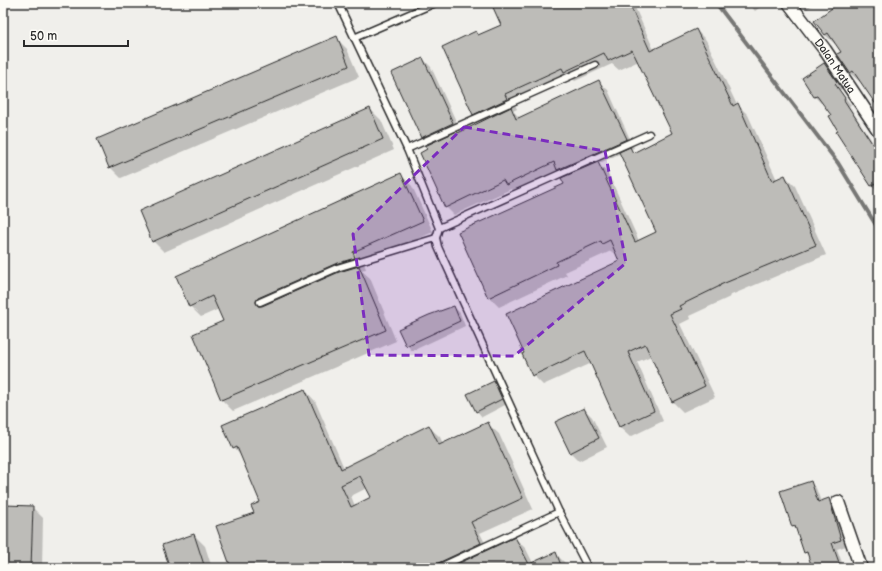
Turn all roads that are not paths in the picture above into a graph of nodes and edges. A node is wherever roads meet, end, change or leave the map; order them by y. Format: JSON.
{"nodes":[{"id":1,"x":338,"y":3,"type":"edge"},
{"id":2,"x":435,"y":3,"type":"edge"},
{"id":3,"x":789,"y":3,"type":"edge"},
{"id":4,"x":354,"y":38,"type":"junction"},
{"id":5,"x":595,"y":65,"type":"dead end"},
{"id":6,"x":879,"y":131,"type":"edge"},
{"id":7,"x":650,"y":134,"type":"dead end"},
{"id":8,"x":407,"y":149,"type":"junction"},
{"id":9,"x":439,"y":228,"type":"junction"},
{"id":10,"x":436,"y":238,"type":"junction"},
{"id":11,"x":260,"y":302,"type":"dead end"},
{"id":12,"x":838,"y":502,"type":"dead end"},
{"id":13,"x":559,"y":512,"type":"junction"},
{"id":14,"x":438,"y":568,"type":"edge"},
{"id":15,"x":588,"y":568,"type":"edge"},
{"id":16,"x":861,"y":568,"type":"edge"}],
"edges":[{"from":1,"to":4,"type":"lane"},
{"from":2,"to":4,"type":"lane"},
{"from":3,"to":6,"type":"street","name":"Dalan Matua"},
{"from":4,"to":8,"type":"lane"},
{"from":5,"to":8,"type":"lane"},
{"from":7,"to":9,"type":"lane"},
{"from":8,"to":9,"type":"lane"},
{"from":9,"to":10,"type":"lane"},
{"from":10,"to":11,"type":"lane"},
{"from":10,"to":13,"type":"lane"},
{"from":12,"to":16,"type":"street"},
{"from":13,"to":14,"type":"lane"},
{"from":13,"to":15,"type":"lane"}]}
